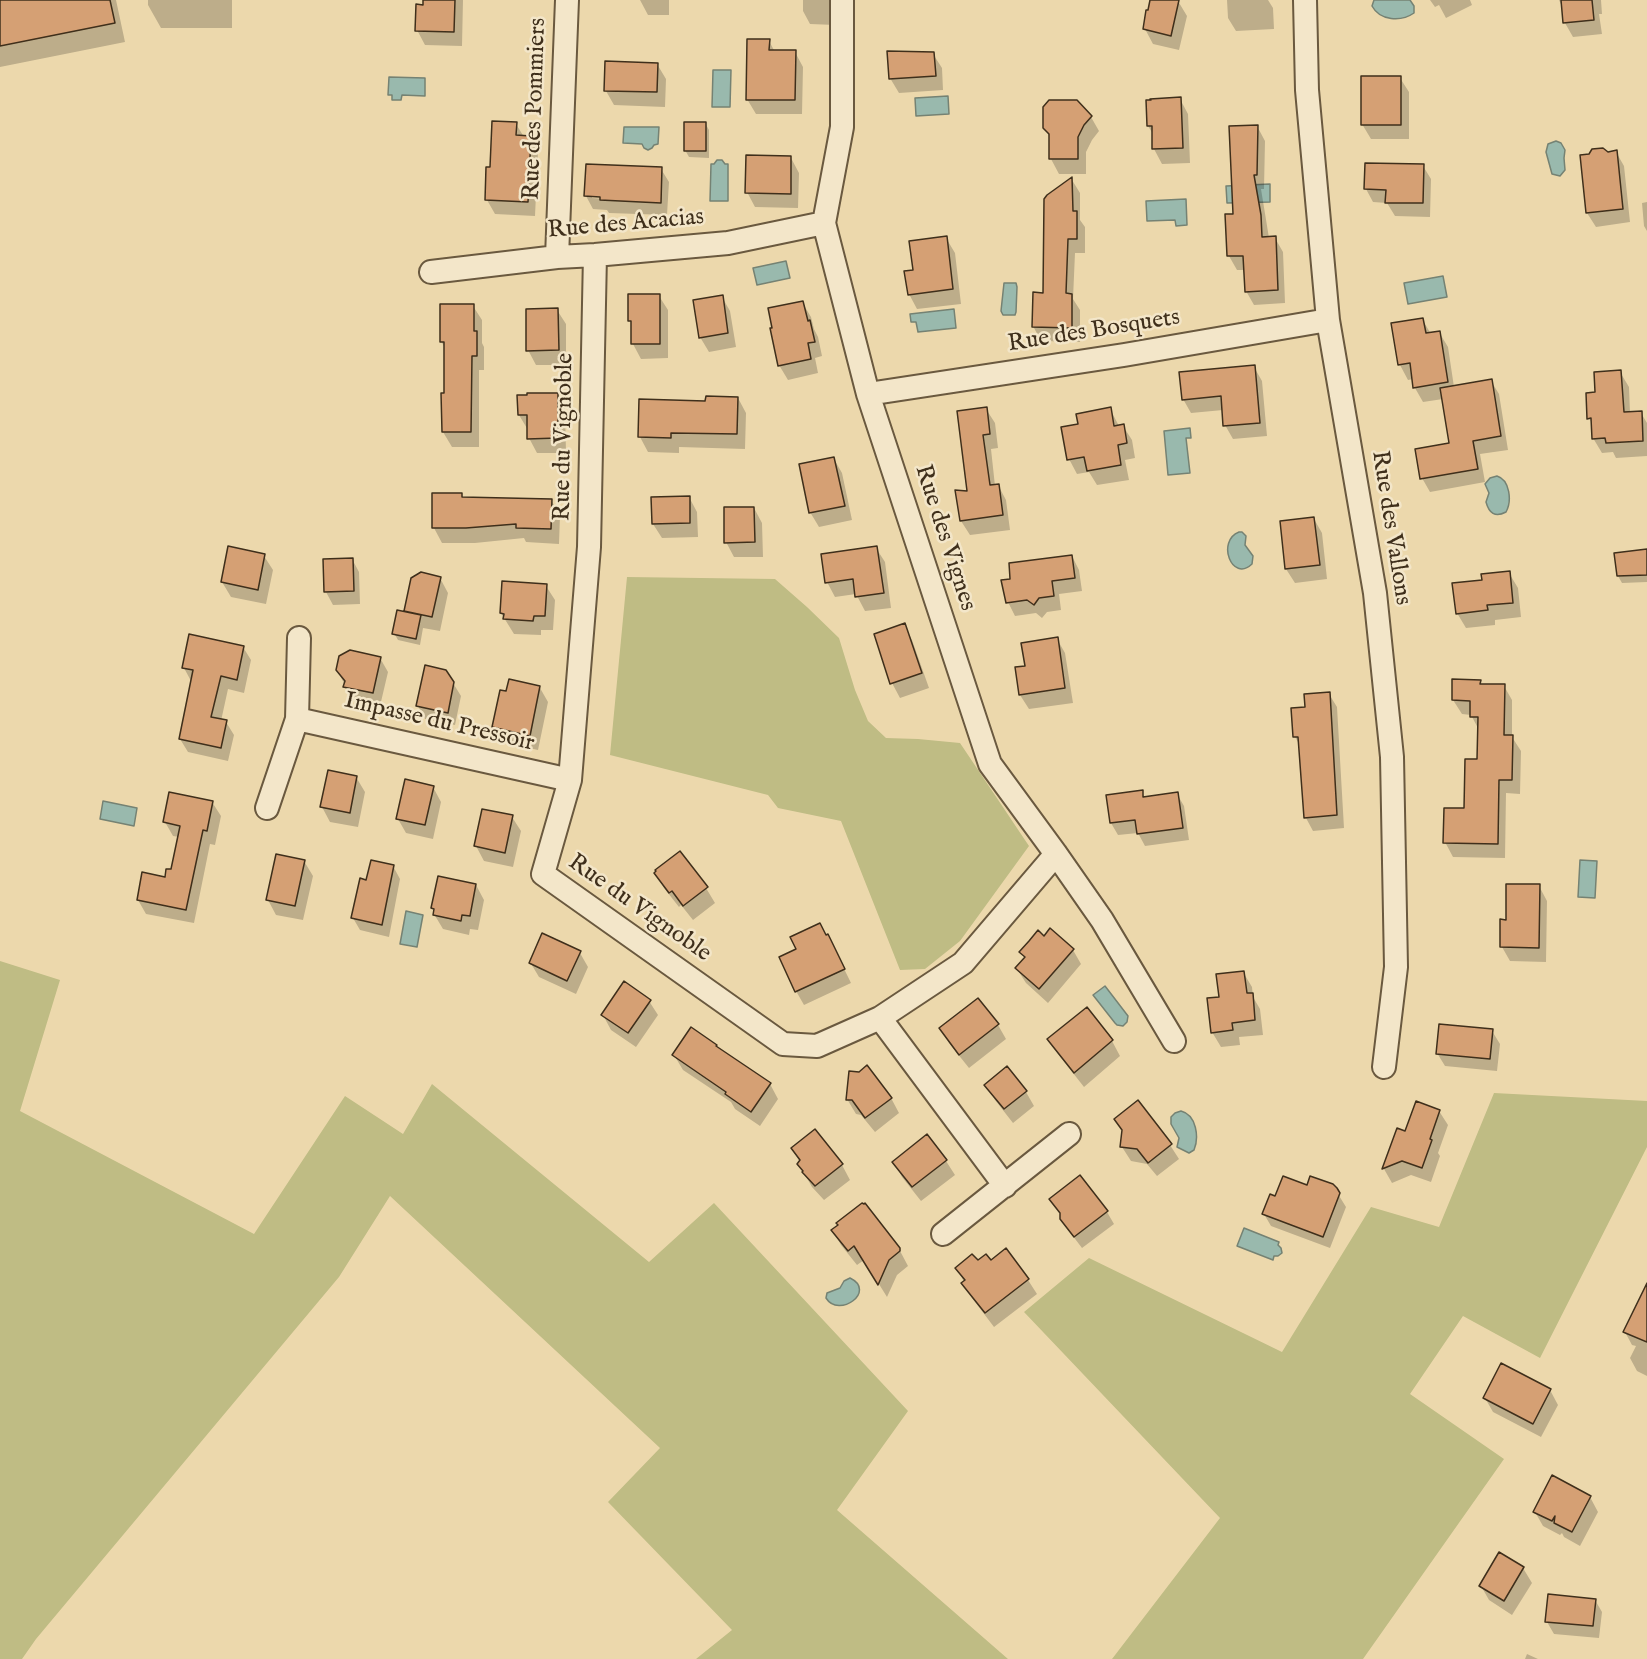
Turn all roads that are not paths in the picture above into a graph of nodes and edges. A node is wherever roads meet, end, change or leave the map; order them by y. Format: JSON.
{"nodes":[{"id":1,"x":567,"y":0,"type":"edge"},
{"id":2,"x":842,"y":0,"type":"edge"},
{"id":3,"x":1305,"y":0,"type":"edge"},
{"id":4,"x":824,"y":223,"type":"junction"},
{"id":5,"x":595,"y":255,"type":"junction"},
{"id":6,"x":557,"y":257,"type":"junction"},
{"id":7,"x":431,"y":272,"type":"dead end"},
{"id":8,"x":1328,"y":321,"type":"junction"},
{"id":9,"x":868,"y":394,"type":"junction"},
{"id":10,"x":299,"y":638,"type":"dead end"},
{"id":11,"x":297,"y":719,"type":"junction"},
{"id":12,"x":570,"y":780,"type":"junction"},
{"id":13,"x":267,"y":808,"type":"dead end"},
{"id":14,"x":1056,"y":854,"type":"junction"},
{"id":15,"x":880,"y":1018,"type":"junction"},
{"id":16,"x":1174,"y":1041,"type":"dead end"},
{"id":17,"x":1384,"y":1067,"type":"dead end"},
{"id":18,"x":1069,"y":1134,"type":"dead end"},
{"id":19,"x":1005,"y":1186,"type":"junction"},
{"id":20,"x":943,"y":1234,"type":"dead end"}],
"edges":[{"from":1,"to":6,"type":"street","name":"Rue des Pommiers"},
{"from":2,"to":4,"type":"street","name":"Rue des Vignes"},
{"from":3,"to":8,"type":"street","name":"Rue des Vallons"},
{"from":4,"to":5,"type":"street","name":"Rue des Acacias"},
{"from":4,"to":9,"type":"street","name":"Rue des Vignes"},
{"from":5,"to":6,"type":"street","name":"Rue des Acacias"},
{"from":5,"to":12,"type":"street","name":"Rue du Vignoble"},
{"from":6,"to":7,"type":"street","name":"Rue des Acacias"},
{"from":8,"to":9,"type":"street","name":"Rue des Bosquets"},
{"from":8,"to":17,"type":"street","name":"Rue des Vallons"},
{"from":9,"to":14,"type":"street","name":"Rue des Vignes"},
{"from":10,"to":11,"type":"street"},
{"from":11,"to":12,"type":"street","name":"Impasse du Pressoir"},
{"from":11,"to":13,"type":"street"},
{"from":12,"to":15,"type":"street","name":"Rue du Vignoble"},
{"from":14,"to":15,"type":"street","name":"Rue du Vignoble"},
{"from":14,"to":16,"type":"street","name":"Rue des Vignes"},
{"from":15,"to":19,"type":"street"},
{"from":18,"to":19,"type":"street"},
{"from":19,"to":20,"type":"street"}]}
